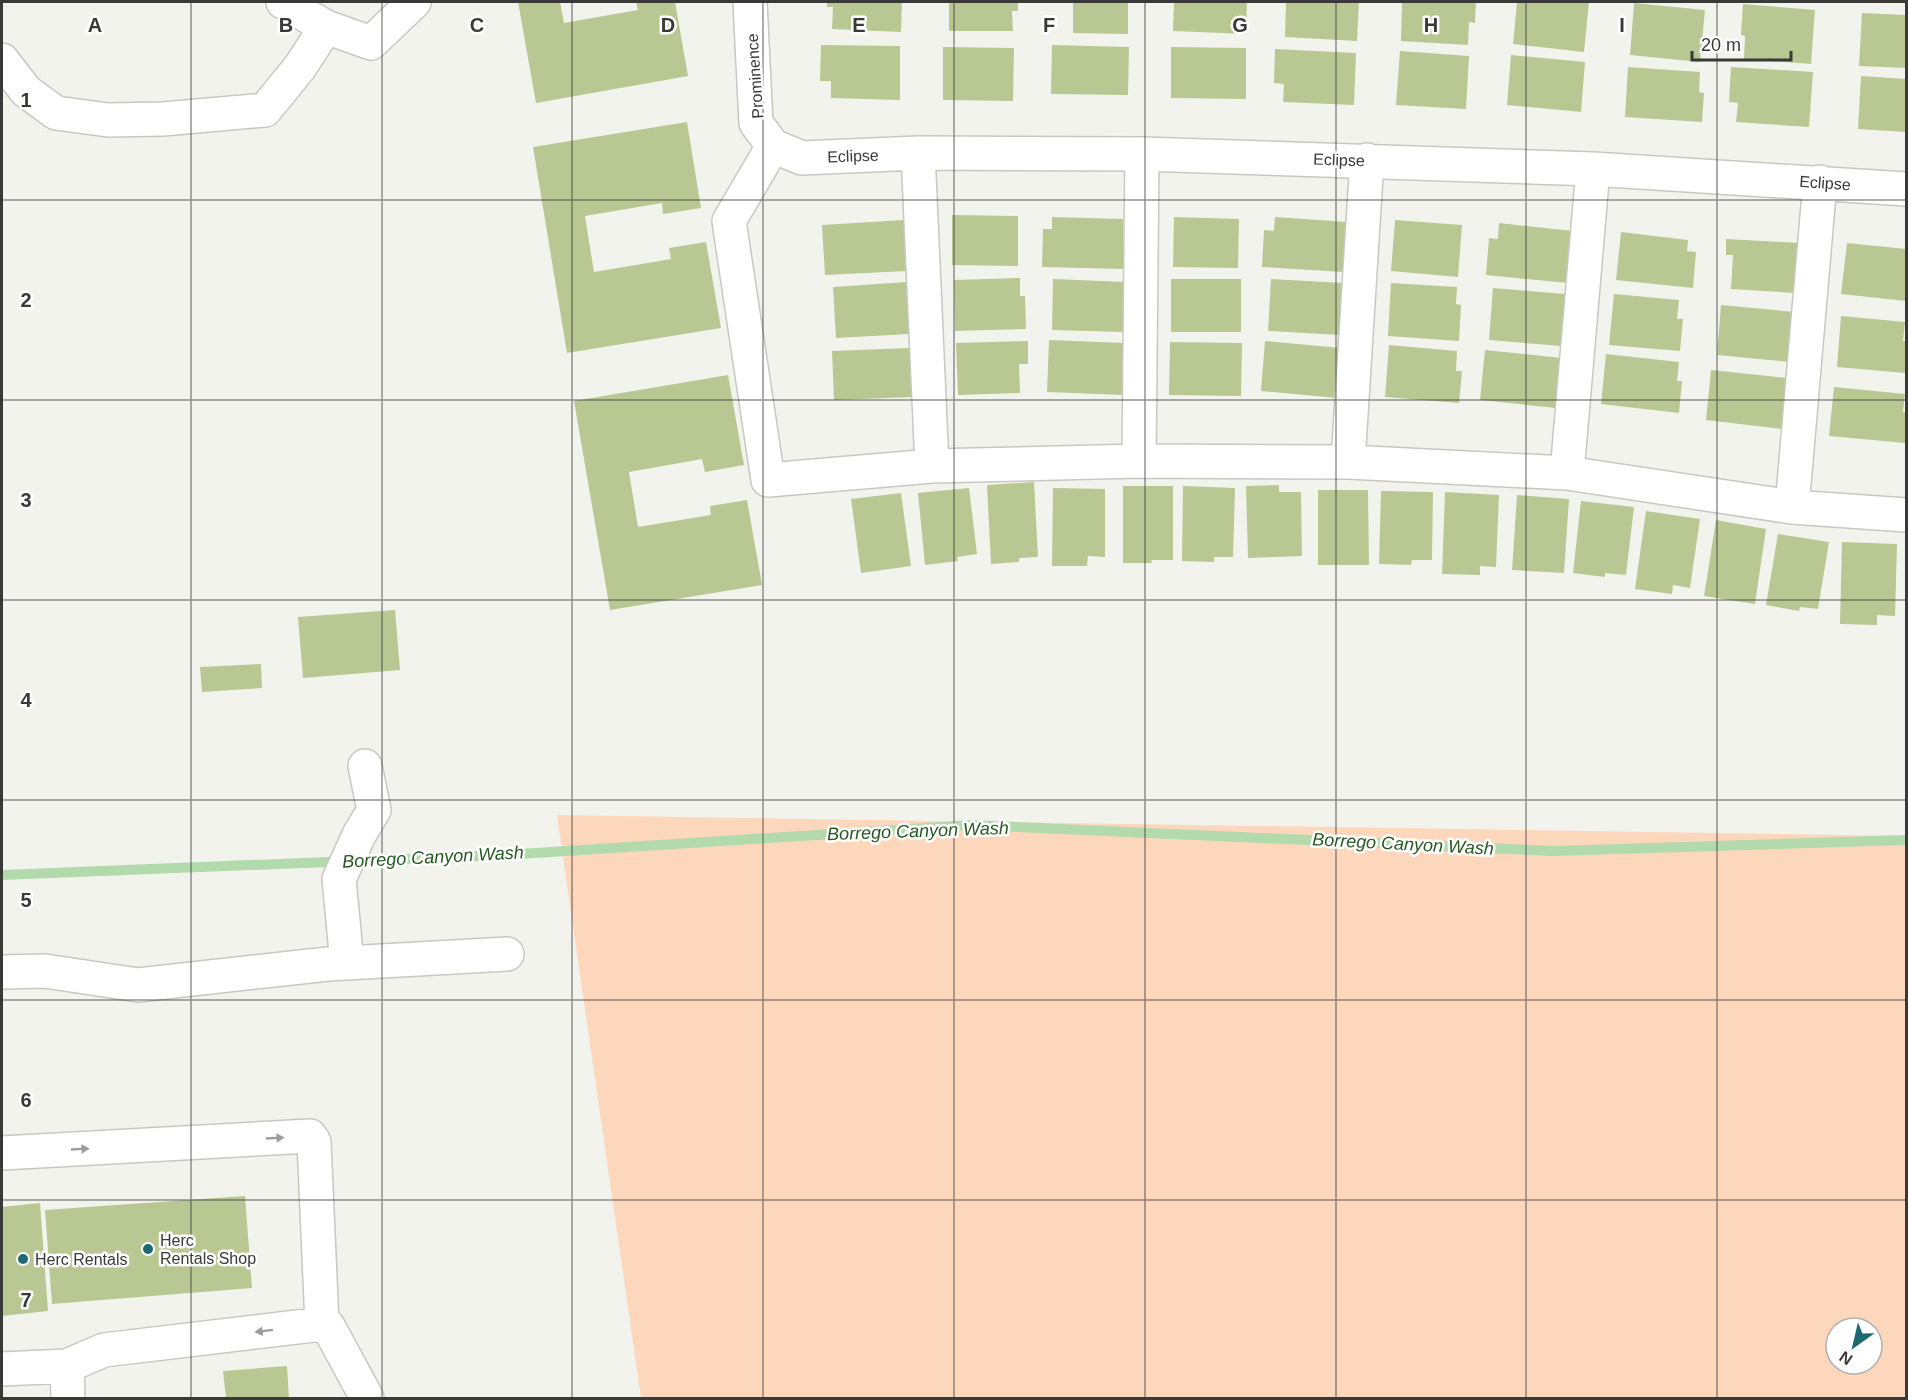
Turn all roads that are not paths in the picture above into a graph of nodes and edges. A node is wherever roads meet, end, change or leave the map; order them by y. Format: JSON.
{"nodes":[{"id":1,"x":283,"y":2,"type":"edge"},
{"id":2,"x":414,"y":2,"type":"edge"},
{"id":3,"x":750,"y":2,"type":"edge"},
{"id":4,"x":326,"y":27,"type":"junction"},
{"id":5,"x":2,"y":60,"type":"edge"},
{"id":6,"x":774,"y":146,"type":"junction"},
{"id":7,"x":918,"y":153,"type":"junction"},
{"id":8,"x":1142,"y":154,"type":"junction"},
{"id":9,"x":1367,"y":160,"type":"junction"},
{"id":10,"x":1593,"y":169,"type":"junction"},
{"id":11,"x":1820,"y":182,"type":"junction"},
{"id":12,"x":1906,"y":189,"type":"edge"},
{"id":13,"x":1139,"y":461,"type":"junction"},
{"id":14,"x":1348,"y":462,"type":"junction"},
{"id":15,"x":932,"y":466,"type":"junction"},
{"id":16,"x":1567,"y":473,"type":"junction"},
{"id":17,"x":1792,"y":507,"type":"junction"},
{"id":18,"x":1906,"y":515,"type":"edge"},
{"id":19,"x":365,"y":766,"type":"dead end"},
{"id":20,"x":507,"y":954,"type":"dead end"},
{"id":21,"x":347,"y":963,"type":"junction"},
{"id":22,"x":2,"y":972,"type":"edge"},
{"id":23,"x":2,"y":1153,"type":"edge"},
{"id":24,"x":322,"y":1324,"type":"junction"},
{"id":25,"x":67,"y":1366,"type":"junction"},
{"id":26,"x":2,"y":1369,"type":"edge"},
{"id":27,"x":68,"y":1398,"type":"edge"},
{"id":28,"x":367,"y":1398,"type":"edge"}],
"edges":[{"from":1,"to":4,"type":"street"},
{"from":2,"to":4,"type":"street"},
{"from":3,"to":6,"type":"street","name":"Prominence"},
{"from":4,"to":5,"type":"street"},
{"from":6,"to":7,"type":"street","name":"Eclipse"},
{"from":6,"to":15,"type":"street"},
{"from":7,"to":8,"type":"street","name":"Eclipse"},
{"from":7,"to":15,"type":"street"},
{"from":8,"to":9,"type":"street","name":"Eclipse"},
{"from":8,"to":13,"type":"street"},
{"from":9,"to":10,"type":"street","name":"Eclipse"},
{"from":9,"to":14,"type":"street"},
{"from":10,"to":11,"type":"street","name":"Eclipse"},
{"from":10,"to":16,"type":"street"},
{"from":11,"to":12,"type":"street","name":"Eclipse"},
{"from":11,"to":17,"type":"street"},
{"from":13,"to":14,"type":"street"},
{"from":13,"to":15,"type":"street"},
{"from":14,"to":16,"type":"street"},
{"from":16,"to":17,"type":"street"},
{"from":17,"to":18,"type":"street"},
{"from":19,"to":21,"type":"street"},
{"from":20,"to":21,"type":"street"},
{"from":21,"to":22,"type":"street"},
{"from":23,"to":24,"type":"street","one_way":true},
{"from":24,"to":25,"type":"street","one_way":true},
{"from":24,"to":28,"type":"street"},
{"from":25,"to":26,"type":"street"},
{"from":25,"to":27,"type":"street"}]}
